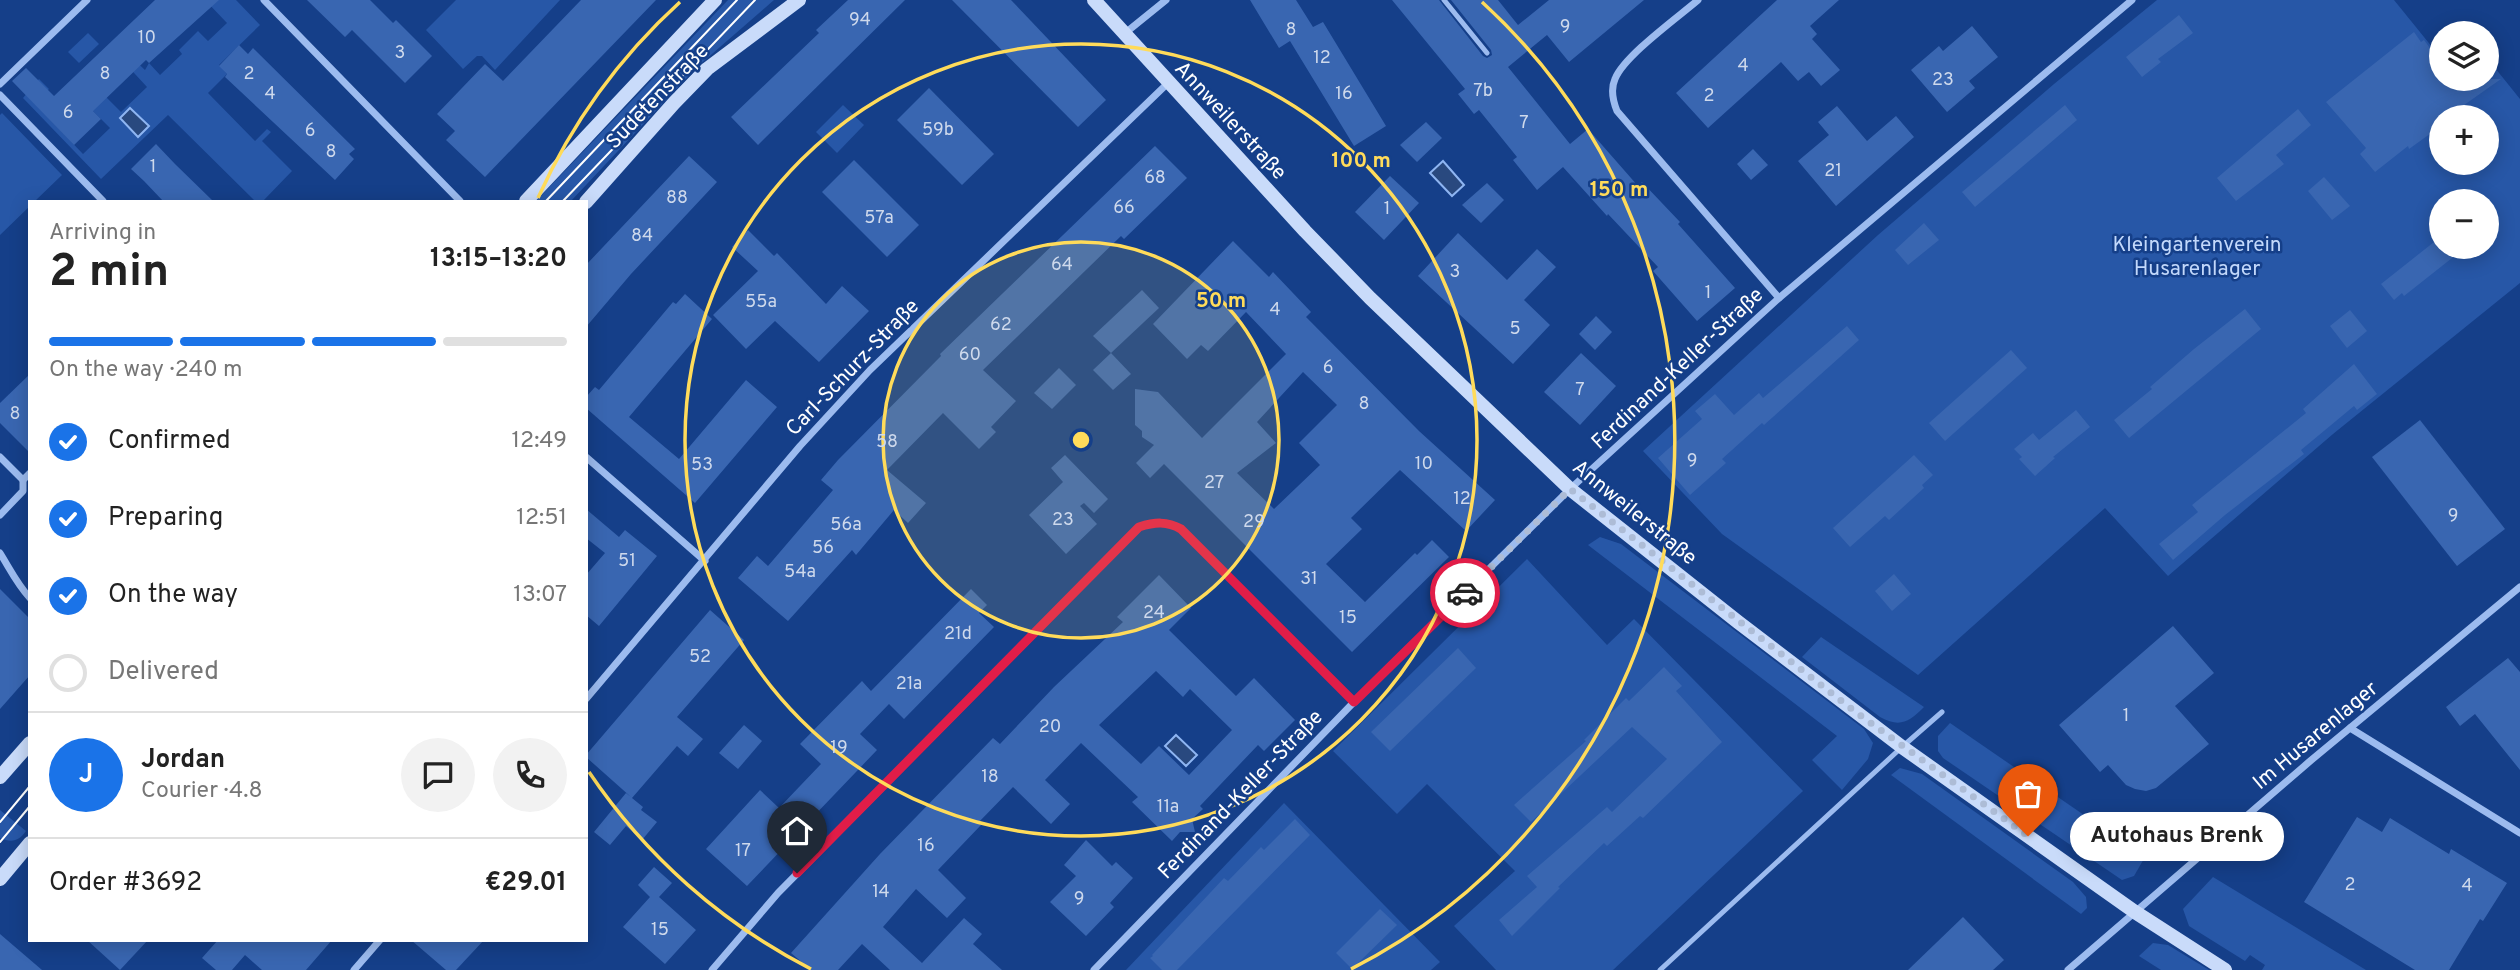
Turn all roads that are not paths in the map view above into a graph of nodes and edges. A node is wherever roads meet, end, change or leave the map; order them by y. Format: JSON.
{"nodes":[{"id":1,"x":88,"y":0,"type":"edge"},
{"id":2,"x":264,"y":0,"type":"edge"},
{"id":3,"x":715,"y":0,"type":"edge"},
{"id":4,"x":799,"y":0,"type":"edge"},
{"id":5,"x":1094,"y":0,"type":"edge"},
{"id":6,"x":1166,"y":0,"type":"edge"},
{"id":7,"x":1444,"y":0,"type":"edge"},
{"id":8,"x":1698,"y":0,"type":"edge"},
{"id":9,"x":2132,"y":0,"type":"edge"},
{"id":10,"x":1124,"y":34,"type":"junction"},
{"id":11,"x":1487,"y":53,"type":"dead end"},
{"id":12,"x":1168,"y":83,"type":"junction"},
{"id":13,"x":0,"y":84,"type":"edge"},
{"id":14,"x":0,"y":95,"type":"edge"},
{"id":15,"x":102,"y":200,"type":"edge"},
{"id":16,"x":459,"y":200,"type":"edge"},
{"id":17,"x":527,"y":200,"type":"edge"},
{"id":18,"x":588,"y":200,"type":"edge"},
{"id":19,"x":1779,"y":298,"type":"junction"},
{"id":20,"x":0,"y":457,"type":"edge"},
{"id":21,"x":588,"y":459,"type":"edge"},
{"id":22,"x":28,"y":475,"type":"edge"},
{"id":23,"x":23,"y":480,"type":"junction"},
{"id":24,"x":1570,"y":489,"type":"junction"},
{"id":25,"x":0,"y":514,"type":"edge"},
{"id":26,"x":0,"y":553,"type":"edge"},
{"id":27,"x":705,"y":561,"type":"junction"},
{"id":28,"x":2520,"y":587,"type":"edge"},
{"id":29,"x":28,"y":596,"type":"edge"},
{"id":30,"x":588,"y":697,"type":"edge"},
{"id":31,"x":1354,"y":702,"type":"junction"},
{"id":32,"x":1942,"y":712,"type":"dead end"},
{"id":33,"x":2350,"y":728,"type":"junction"},
{"id":34,"x":28,"y":745,"type":"edge"},
{"id":35,"x":1902,"y":747,"type":"junction"},
{"id":36,"x":0,"y":777,"type":"edge"},
{"id":37,"x":2520,"y":833,"type":"edge"},
{"id":38,"x":28,"y":845,"type":"edge"},
{"id":39,"x":1,"y":874,"type":"edge"},
{"id":40,"x":2135,"y":912,"type":"junction"},
{"id":41,"x":378,"y":942,"type":"edge"},
{"id":42,"x":354,"y":970,"type":"edge"},
{"id":43,"x":712,"y":970,"type":"edge"},
{"id":44,"x":1094,"y":970,"type":"edge"},
{"id":45,"x":1660,"y":970,"type":"edge"},
{"id":46,"x":2068,"y":970,"type":"edge"},
{"id":47,"x":2225,"y":970,"type":"edge"}],
"edges":[{"from":1,"to":13,"type":"street"},
{"from":2,"to":16,"type":"street"},
{"from":3,"to":17,"type":"street","name":"Sudetenstraße"},
{"from":4,"to":18,"type":"street","name":"Sudetenstraße"},
{"from":5,"to":10,"type":"street","name":"Annweilerstraße"},
{"from":6,"to":10,"type":"street"},
{"from":7,"to":11,"type":"lane"},
{"from":8,"to":19,"type":"street"},
{"from":9,"to":19,"type":"street","name":"Ferdinand-Keller-Straße"},
{"from":10,"to":12,"type":"street","name":"Annweilerstraße"},
{"from":12,"to":24,"type":"street","name":"Annweilerstraße"},
{"from":12,"to":27,"type":"street","name":"Carl-Schurz-Straße"},
{"from":14,"to":15,"type":"street"},
{"from":19,"to":24,"type":"street","name":"Ferdinand-Keller-Straße"},
{"from":20,"to":23,"type":"street"},
{"from":21,"to":27,"type":"street"},
{"from":22,"to":23,"type":"street"},
{"from":23,"to":25,"type":"street"},
{"from":24,"to":31,"type":"street","name":"Ferdinand-Keller-Straße"},
{"from":24,"to":35,"type":"street","name":"Annweilerstraße"},
{"from":26,"to":29,"type":"street"},
{"from":27,"to":30,"type":"street","name":"Carl-Schurz-Straße"},
{"from":28,"to":33,"type":"street","name":"Im Husarenlager"},
{"from":31,"to":43,"type":"street"},
{"from":31,"to":44,"type":"street","name":"Ferdinand-Keller-Straße"},
{"from":32,"to":35,"type":"lane"},
{"from":33,"to":37,"type":"street"},
{"from":33,"to":40,"type":"street","name":"Im Husarenlager"},
{"from":34,"to":36,"type":"street"},
{"from":35,"to":40,"type":"street","name":"Annweilerstraße"},
{"from":35,"to":45,"type":"lane"},
{"from":38,"to":39,"type":"street"},
{"from":40,"to":46,"type":"street","name":"Im Husarenlager"},
{"from":40,"to":47,"type":"street","name":"Annweilerstraße"},
{"from":41,"to":42,"type":"street"}]}
